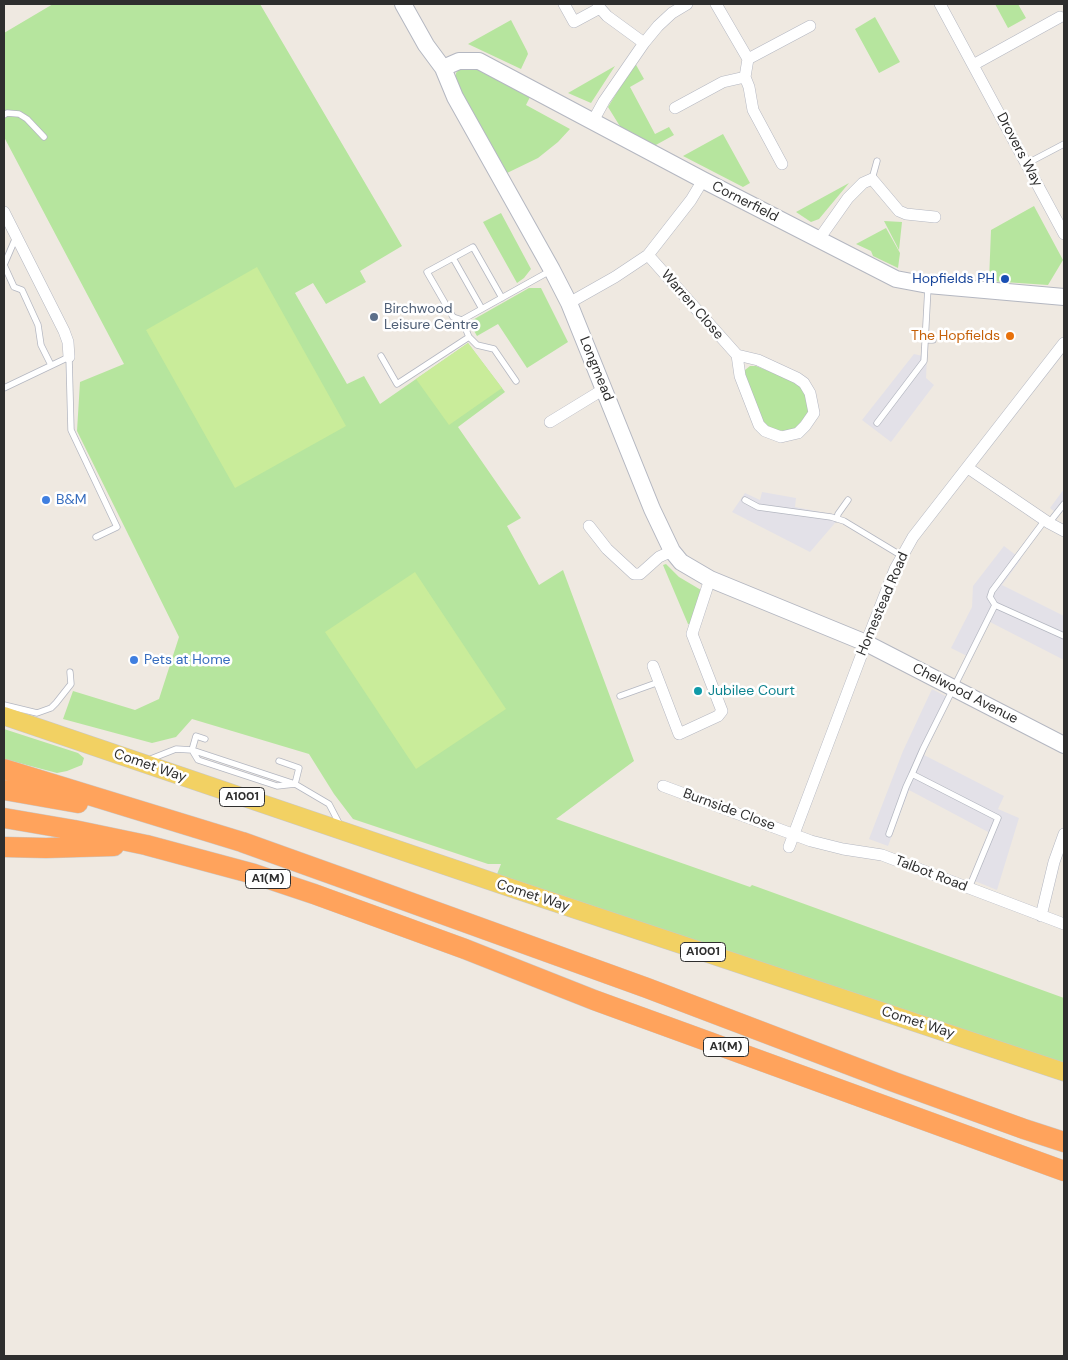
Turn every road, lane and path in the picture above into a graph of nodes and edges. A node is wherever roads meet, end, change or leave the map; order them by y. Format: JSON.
{"nodes":[{"id":1,"x":403,"y":4,"type":"edge"},
{"id":2,"x":564,"y":4,"type":"edge"},
{"id":3,"x":687,"y":4,"type":"edge"},
{"id":4,"x":716,"y":4,"type":"edge"},
{"id":5,"x":940,"y":4,"type":"edge"},
{"id":6,"x":599,"y":6,"type":"edge"},
{"id":7,"x":1060,"y":17,"type":"dead end"},
{"id":8,"x":810,"y":26,"type":"dead end"},
{"id":9,"x":644,"y":43,"type":"junction"},
{"id":10,"x":748,"y":59,"type":"junction"},
{"id":11,"x":973,"y":65,"type":"junction"},
{"id":12,"x":443,"y":68,"type":"junction"},
{"id":13,"x":745,"y":76,"type":"junction"},
{"id":14,"x":675,"y":108,"type":"dead end"},
{"id":15,"x":4,"y":115,"type":"edge"},
{"id":16,"x":593,"y":121,"type":"junction"},
{"id":17,"x":44,"y":137,"type":"dead end"},
{"id":18,"x":1064,"y":144,"type":"edge"},
{"id":19,"x":877,"y":161,"type":"dead end"},
{"id":20,"x":782,"y":164,"type":"dead end"},
{"id":21,"x":1026,"y":164,"type":"junction"},
{"id":22,"x":872,"y":179,"type":"junction"},
{"id":23,"x":703,"y":180,"type":"junction"},
{"id":24,"x":4,"y":212,"type":"edge"},
{"id":25,"x":935,"y":217,"type":"dead end"},
{"id":26,"x":1064,"y":234,"type":"edge"},
{"id":27,"x":16,"y":237,"type":"junction"},
{"id":28,"x":818,"y":239,"type":"junction"},
{"id":29,"x":648,"y":255,"type":"junction"},
{"id":30,"x":453,"y":258,"type":"junction"},
{"id":31,"x":552,"y":270,"type":"junction"},
{"id":32,"x":928,"y":285,"type":"junction"},
{"id":33,"x":1064,"y":297,"type":"edge"},
{"id":34,"x":502,"y":298,"type":"junction"},
{"id":35,"x":569,"y":303,"type":"junction"},
{"id":36,"x":482,"y":309,"type":"junction"},
{"id":37,"x":462,"y":320,"type":"junction"},
{"id":38,"x":469,"y":337,"type":"junction"},
{"id":39,"x":925,"y":340,"type":"junction"},
{"id":40,"x":933,"y":340,"type":"dead end"},
{"id":41,"x":1064,"y":342,"type":"edge"},
{"id":42,"x":737,"y":355,"type":"junction"},
{"id":43,"x":381,"y":356,"type":"dead end"},
{"id":44,"x":69,"y":357,"type":"junction"},
{"id":45,"x":51,"y":365,"type":"junction"},
{"id":46,"x":516,"y":381,"type":"dead end"},
{"id":47,"x":4,"y":388,"type":"edge"},
{"id":48,"x":604,"y":389,"type":"junction"},
{"id":49,"x":550,"y":422,"type":"dead end"},
{"id":50,"x":877,"y":423,"type":"dead end"},
{"id":51,"x":968,"y":468,"type":"junction"},
{"id":52,"x":745,"y":500,"type":"dead end"},
{"id":53,"x":848,"y":500,"type":"dead end"},
{"id":54,"x":1064,"y":504,"type":"edge"},
{"id":55,"x":837,"y":519,"type":"junction"},
{"id":56,"x":1047,"y":521,"type":"junction"},
{"id":57,"x":589,"y":526,"type":"dead end"},
{"id":58,"x":1064,"y":531,"type":"edge"},
{"id":59,"x":96,"y":537,"type":"dead end"},
{"id":60,"x":672,"y":551,"type":"junction"},
{"id":61,"x":902,"y":556,"type":"junction"},
{"id":62,"x":710,"y":579,"type":"junction"},
{"id":63,"x":995,"y":605,"type":"junction"},
{"id":64,"x":1064,"y":636,"type":"edge"},
{"id":65,"x":866,"y":643,"type":"junction"},
{"id":66,"x":653,"y":666,"type":"dead end"},
{"id":67,"x":70,"y":672,"type":"dead end"},
{"id":68,"x":659,"y":682,"type":"junction"},
{"id":69,"x":953,"y":687,"type":"junction"},
{"id":70,"x":620,"y":696,"type":"dead end"},
{"id":71,"x":4,"y":705,"type":"edge"},
{"id":72,"x":4,"y":716,"type":"edge"},
{"id":73,"x":205,"y":739,"type":"dead end"},
{"id":74,"x":1064,"y":745,"type":"edge"},
{"id":75,"x":192,"y":750,"type":"junction"},
{"id":76,"x":279,"y":761,"type":"dead end"},
{"id":77,"x":142,"y":763,"type":"junction"},
{"id":78,"x":4,"y":769,"type":"edge"},
{"id":79,"x":912,"y":774,"type":"junction"},
{"id":80,"x":295,"y":784,"type":"junction"},
{"id":81,"x":663,"y":786,"type":"dead end"},
{"id":82,"x":4,"y":790,"type":"edge"},
{"id":83,"x":4,"y":818,"type":"edge"},
{"id":84,"x":342,"y":830,"type":"junction"},
{"id":85,"x":794,"y":834,"type":"junction"},
{"id":86,"x":889,"y":834,"type":"dead end"},
{"id":87,"x":1064,"y":834,"type":"edge"},
{"id":88,"x":242,"y":842,"type":"junction"},
{"id":89,"x":146,"y":845,"type":"junction"},
{"id":90,"x":4,"y":846,"type":"edge"},
{"id":91,"x":789,"y":847,"type":"dead end"},
{"id":92,"x":969,"y":888,"type":"junction"},
{"id":93,"x":1041,"y":916,"type":"junction"},
{"id":94,"x":1064,"y":924,"type":"edge"},
{"id":95,"x":1064,"y":1072,"type":"edge"},
{"id":96,"x":1064,"y":1142,"type":"edge"},
{"id":97,"x":1064,"y":1171,"type":"edge"}],
"edges":[{"from":1,"to":12,"type":"street","name":"Longmead"},
{"from":2,"to":6,"type":"street"},
{"from":3,"to":9,"type":"street"},
{"from":4,"to":10,"type":"street"},
{"from":5,"to":11,"type":"street","name":"Drovers Way"},
{"from":6,"to":9,"type":"street"},
{"from":7,"to":11,"type":"street"},
{"from":8,"to":10,"type":"street"},
{"from":9,"to":16,"type":"street"},
{"from":10,"to":13,"type":"street"},
{"from":11,"to":21,"type":"street","name":"Drovers Way"},
{"from":12,"to":16,"type":"street","name":"Cornerfield"},
{"from":12,"to":31,"type":"street","name":"Longmead"},
{"from":13,"to":14,"type":"street"},
{"from":13,"to":20,"type":"street"},
{"from":15,"to":17,"type":"lane"},
{"from":16,"to":23,"type":"street","name":"Cornerfield"},
{"from":18,"to":21,"type":"lane"},
{"from":19,"to":22,"type":"lane"},
{"from":21,"to":26,"type":"street","name":"Drovers Way"},
{"from":22,"to":25,"type":"street"},
{"from":22,"to":28,"type":"street"},
{"from":23,"to":28,"type":"street","name":"Cornerfield"},
{"from":23,"to":29,"type":"street"},
{"from":24,"to":27,"type":"street"},
{"from":27,"to":44,"type":"street"},
{"from":27,"to":45,"type":"lane"},
{"from":28,"to":32,"type":"street","name":"Cornerfield"},
{"from":29,"to":35,"type":"street"},
{"from":29,"to":42,"type":"street","name":"Warren Close"},
{"from":30,"to":34,"type":"lane"},
{"from":30,"to":36,"type":"lane"},
{"from":30,"to":37,"type":"lane"},
{"from":31,"to":34,"type":"lane"},
{"from":31,"to":35,"type":"street","name":"Longmead"},
{"from":32,"to":33,"type":"street","name":"Cornerfield"},
{"from":32,"to":39,"type":"lane"},
{"from":34,"to":36,"type":"lane"},
{"from":35,"to":48,"type":"street","name":"Longmead"},
{"from":36,"to":37,"type":"lane"},
{"from":37,"to":38,"type":"lane"},
{"from":38,"to":43,"type":"lane"},
{"from":38,"to":46,"type":"lane"},
{"from":39,"to":40,"type":"lane"},
{"from":39,"to":50,"type":"lane"},
{"from":41,"to":51,"type":"street","name":"Homestead Road"},
{"from":42,"to":42,"type":"street"},
{"from":44,"to":45,"type":"lane"},
{"from":44,"to":59,"type":"lane"},
{"from":45,"to":47,"type":"lane"},
{"from":48,"to":49,"type":"street"},
{"from":48,"to":60,"type":"street","name":"Longmead"},
{"from":51,"to":56,"type":"street"},
{"from":51,"to":61,"type":"street","name":"Homestead Road"},
{"from":52,"to":55,"type":"lane"},
{"from":53,"to":55,"type":"lane"},
{"from":54,"to":56,"type":"lane"},
{"from":55,"to":61,"type":"lane"},
{"from":56,"to":58,"type":"street"},
{"from":56,"to":63,"type":"lane"},
{"from":57,"to":60,"type":"street"},
{"from":60,"to":62,"type":"street","name":"Longmead"},
{"from":61,"to":65,"type":"street","name":"Homestead Road"},
{"from":62,"to":65,"type":"street","name":"Longmead"},
{"from":62,"to":68,"type":"street"},
{"from":63,"to":64,"type":"lane"},
{"from":63,"to":69,"type":"lane"},
{"from":65,"to":69,"type":"street","name":"Chelwood Avenue"},
{"from":65,"to":85,"type":"street","name":"Homestead Road"},
{"from":66,"to":68,"type":"street"},
{"from":67,"to":71,"type":"lane"},
{"from":68,"to":70,"type":"lane"},
{"from":69,"to":74,"type":"street","name":"Chelwood Avenue"},
{"from":69,"to":79,"type":"lane"},
{"from":72,"to":77,"type":"main road","name":"Comet Way","number":"A1001"},
{"from":73,"to":75,"type":"lane"},
{"from":75,"to":77,"type":"lane"},
{"from":75,"to":80,"type":"lane"},
{"from":76,"to":80,"type":"lane"},
{"from":77,"to":84,"type":"main road","name":"Comet Way","number":"A1001"},
{"from":78,"to":88,"type":"highway","number":"A1(M)"},
{"from":79,"to":86,"type":"lane"},
{"from":79,"to":92,"type":"lane"},
{"from":80,"to":84,"type":"lane"},
{"from":81,"to":85,"type":"street","name":"Burnside Close"},
{"from":82,"to":88,"type":"highway","number":"A1(M)"},
{"from":83,"to":89,"type":"highway","number":"A1(M)"},
{"from":84,"to":95,"type":"main road","name":"Comet Way","number":"A1001"},
{"from":85,"to":91,"type":"street","name":"Homestead Road"},
{"from":85,"to":92,"type":"street","name":"Talbot Road"},
{"from":87,"to":93,"type":"street"},
{"from":88,"to":96,"type":"highway","number":"A1(M)"},
{"from":89,"to":90,"type":"highway","number":"A1(M)"},
{"from":89,"to":97,"type":"highway","number":"A1(M)"},
{"from":92,"to":93,"type":"street","name":"Talbot Road"},
{"from":93,"to":94,"type":"street","name":"Talbot Road"}]}
